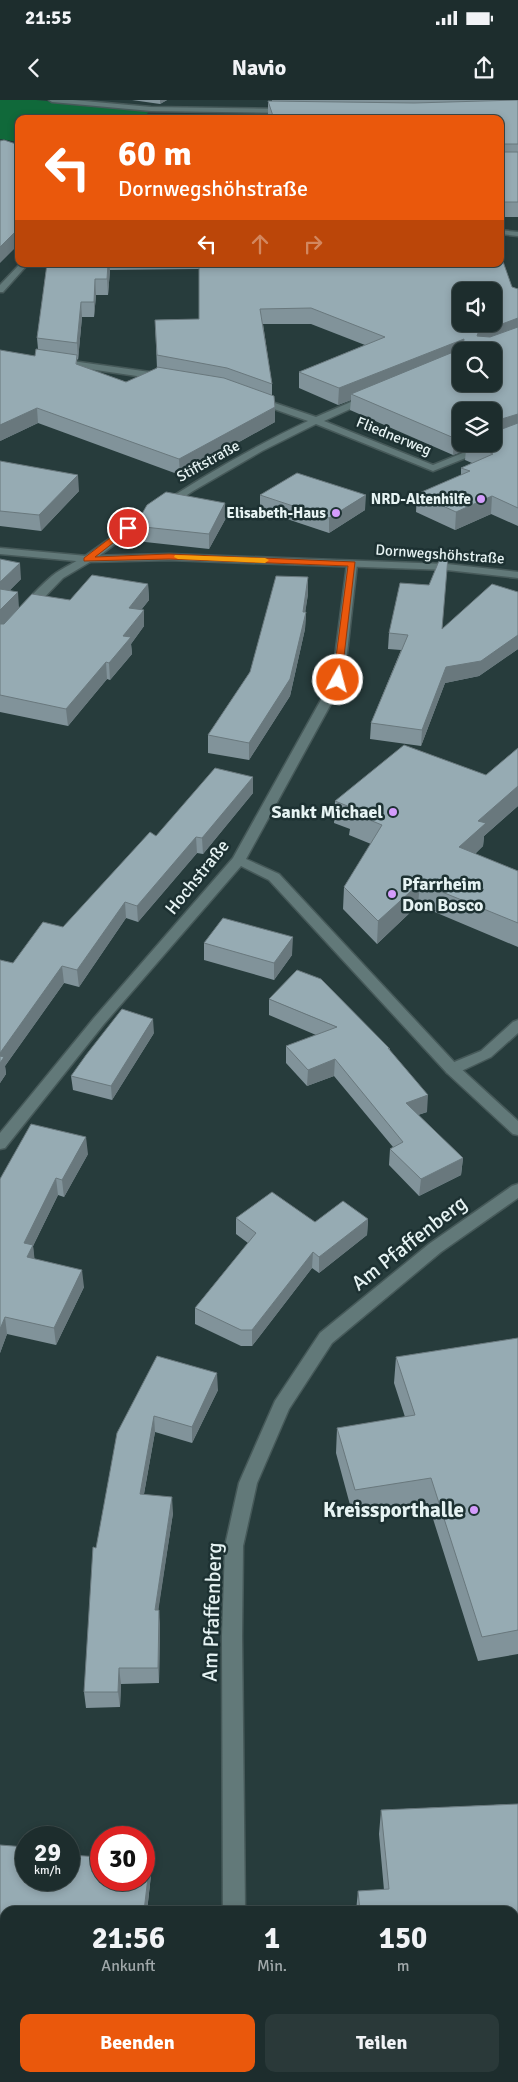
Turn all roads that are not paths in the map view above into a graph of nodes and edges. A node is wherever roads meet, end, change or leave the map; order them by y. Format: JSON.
{"nodes":[{"id":1,"x":52,"y":100,"type":"edge"},
{"id":2,"x":197,"y":100,"type":"edge"},
{"id":3,"x":69,"y":101,"type":"edge"},
{"id":4,"x":182,"y":110,"type":"junction"},
{"id":5,"x":292,"y":111,"type":"edge"},
{"id":6,"x":176,"y":115,"type":"edge"},
{"id":7,"x":504,"y":232,"type":"edge"},
{"id":8,"x":518,"y":234,"type":"edge"},
{"id":9,"x":21,"y":267,"type":"edge"},
{"id":10,"x":0,"y":290,"type":"edge"},
{"id":11,"x":49,"y":360,"type":"edge"},
{"id":12,"x":177,"y":379,"type":"edge"},
{"id":13,"x":379,"y":394,"type":"edge"},
{"id":14,"x":244,"y":396,"type":"edge"},
{"id":15,"x":314,"y":420,"type":"junction"},
{"id":16,"x":518,"y":434,"type":"edge"},
{"id":17,"x":0,"y":552,"type":"edge"},
{"id":18,"x":87,"y":559,"type":"junction"},
{"id":19,"x":352,"y":564,"type":"junction"},
{"id":20,"x":518,"y":575,"type":"edge"},
{"id":21,"x":0,"y":637,"type":"edge"},
{"id":22,"x":239,"y":860,"type":"junction"},
{"id":23,"x":518,"y":1025,"type":"edge"},
{"id":24,"x":452,"y":1069,"type":"junction"},
{"id":25,"x":518,"y":1130,"type":"edge"},
{"id":26,"x":0,"y":1144,"type":"edge"},
{"id":27,"x":518,"y":1190,"type":"edge"},
{"id":28,"x":234,"y":1906,"type":"edge"}],
"edges":[{"from":1,"to":3,"type":"street"},
{"from":2,"to":4,"type":"street"},
{"from":3,"to":4,"type":"street"},
{"from":4,"to":5,"type":"street"},
{"from":4,"to":6,"type":"street"},
{"from":7,"to":8,"type":"street"},
{"from":9,"to":10,"type":"street"},
{"from":11,"to":12,"type":"street"},
{"from":13,"to":15,"type":"street","name":"Stiftstraße"},
{"from":14,"to":15,"type":"street","name":"Fliednerweg"},
{"from":15,"to":16,"type":"street","name":"Fliednerweg"},
{"from":15,"to":18,"type":"street","name":"Stiftstraße"},
{"from":17,"to":18,"type":"street","name":"Dornwegshöhstraße"},
{"from":18,"to":19,"type":"street","name":"Dornwegshöhstraße"},
{"from":18,"to":21,"type":"street","name":"Stiftstraße"},
{"from":19,"to":20,"type":"street","name":"Dornwegshöhstraße"},
{"from":19,"to":22,"type":"street","name":"Hochstraße"},
{"from":22,"to":24,"type":"street"},
{"from":22,"to":26,"type":"street","name":"Hochstraße"},
{"from":23,"to":24,"type":"street"},
{"from":24,"to":25,"type":"street"},
{"from":27,"to":28,"type":"street","name":"Am Pfaffenberg"}]}
